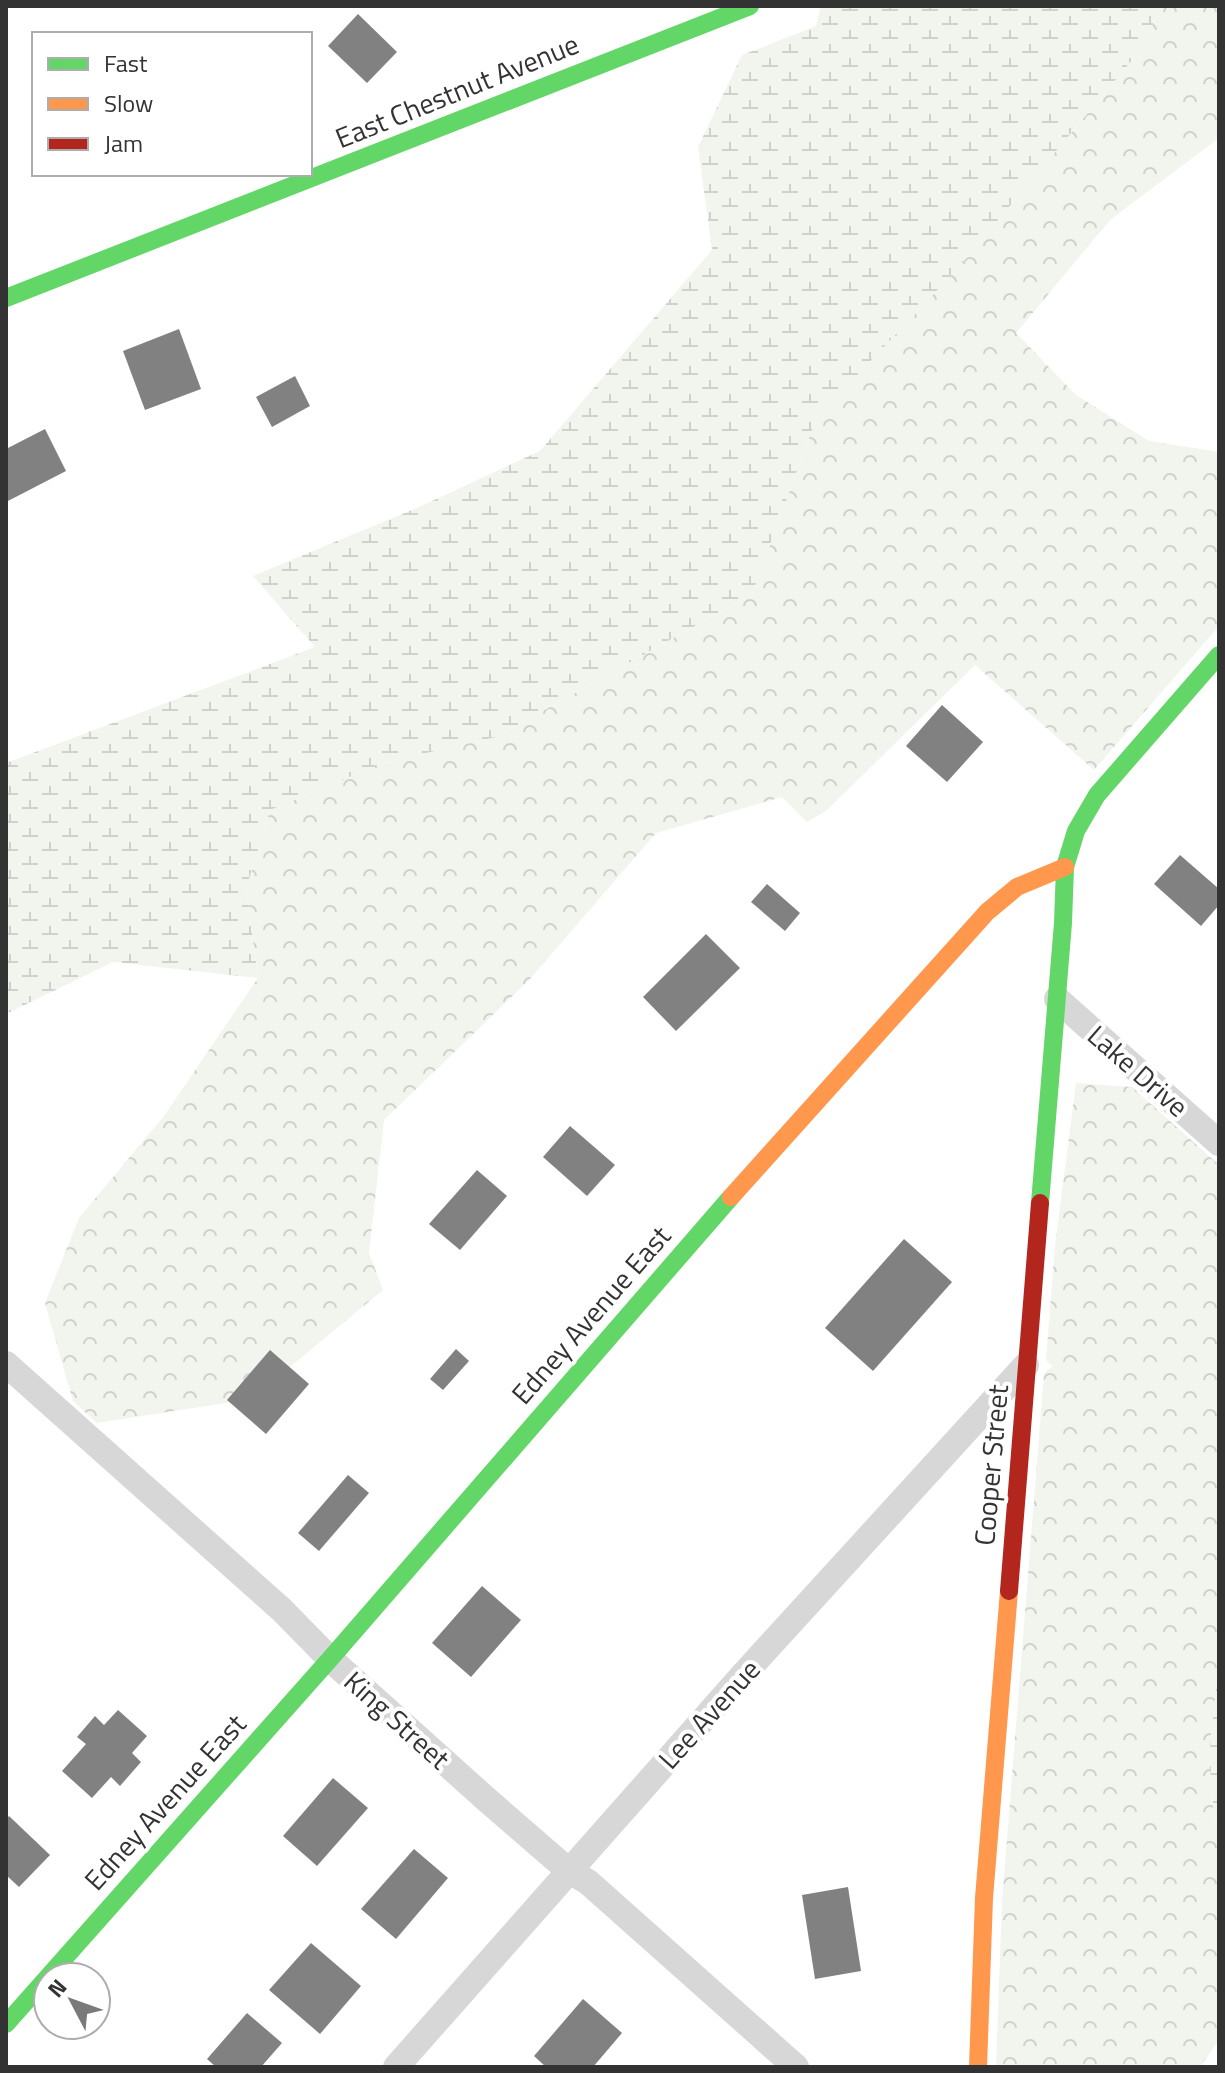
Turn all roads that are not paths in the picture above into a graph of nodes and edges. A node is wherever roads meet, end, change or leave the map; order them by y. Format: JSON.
{"nodes":[{"id":1,"x":750,"y":6,"type":"edge"},
{"id":2,"x":6,"y":298,"type":"edge"},
{"id":3,"x":1219,"y":655,"type":"edge"},
{"id":4,"x":1065,"y":867,"type":"junction"},
{"id":5,"x":1057,"y":999,"type":"junction"},
{"id":6,"x":1219,"y":1143,"type":"edge"},
{"id":7,"x":6,"y":1364,"type":"edge"},
{"id":8,"x":1026,"y":1365,"type":"junction"},
{"id":9,"x":330,"y":1659,"type":"junction"},
{"id":10,"x":569,"y":1871,"type":"junction"},
{"id":11,"x":6,"y":2024,"type":"edge"},
{"id":12,"x":396,"y":2067,"type":"edge"},
{"id":13,"x":796,"y":2067,"type":"edge"},
{"id":14,"x":978,"y":2067,"type":"edge"}],
"edges":[{"from":1,"to":2,"type":"street","name":"East Chestnut Avenue"},
{"from":3,"to":4,"type":"street"},
{"from":4,"to":5,"type":"street","name":"Cooper Street"},
{"from":4,"to":9,"type":"street","name":"Edney Avenue East"},
{"from":5,"to":6,"type":"street","name":"Lake Drive"},
{"from":5,"to":8,"type":"street","name":"Cooper Street"},
{"from":7,"to":9,"type":"street","name":"King Street"},
{"from":8,"to":10,"type":"street","name":"Lee Avenue"},
{"from":8,"to":14,"type":"street","name":"Cooper Street"},
{"from":9,"to":10,"type":"street","name":"King Street"},
{"from":9,"to":11,"type":"street","name":"Edney Avenue East"},
{"from":10,"to":12,"type":"street","name":"Lee Avenue"},
{"from":10,"to":13,"type":"street","name":"King Street"}]}
